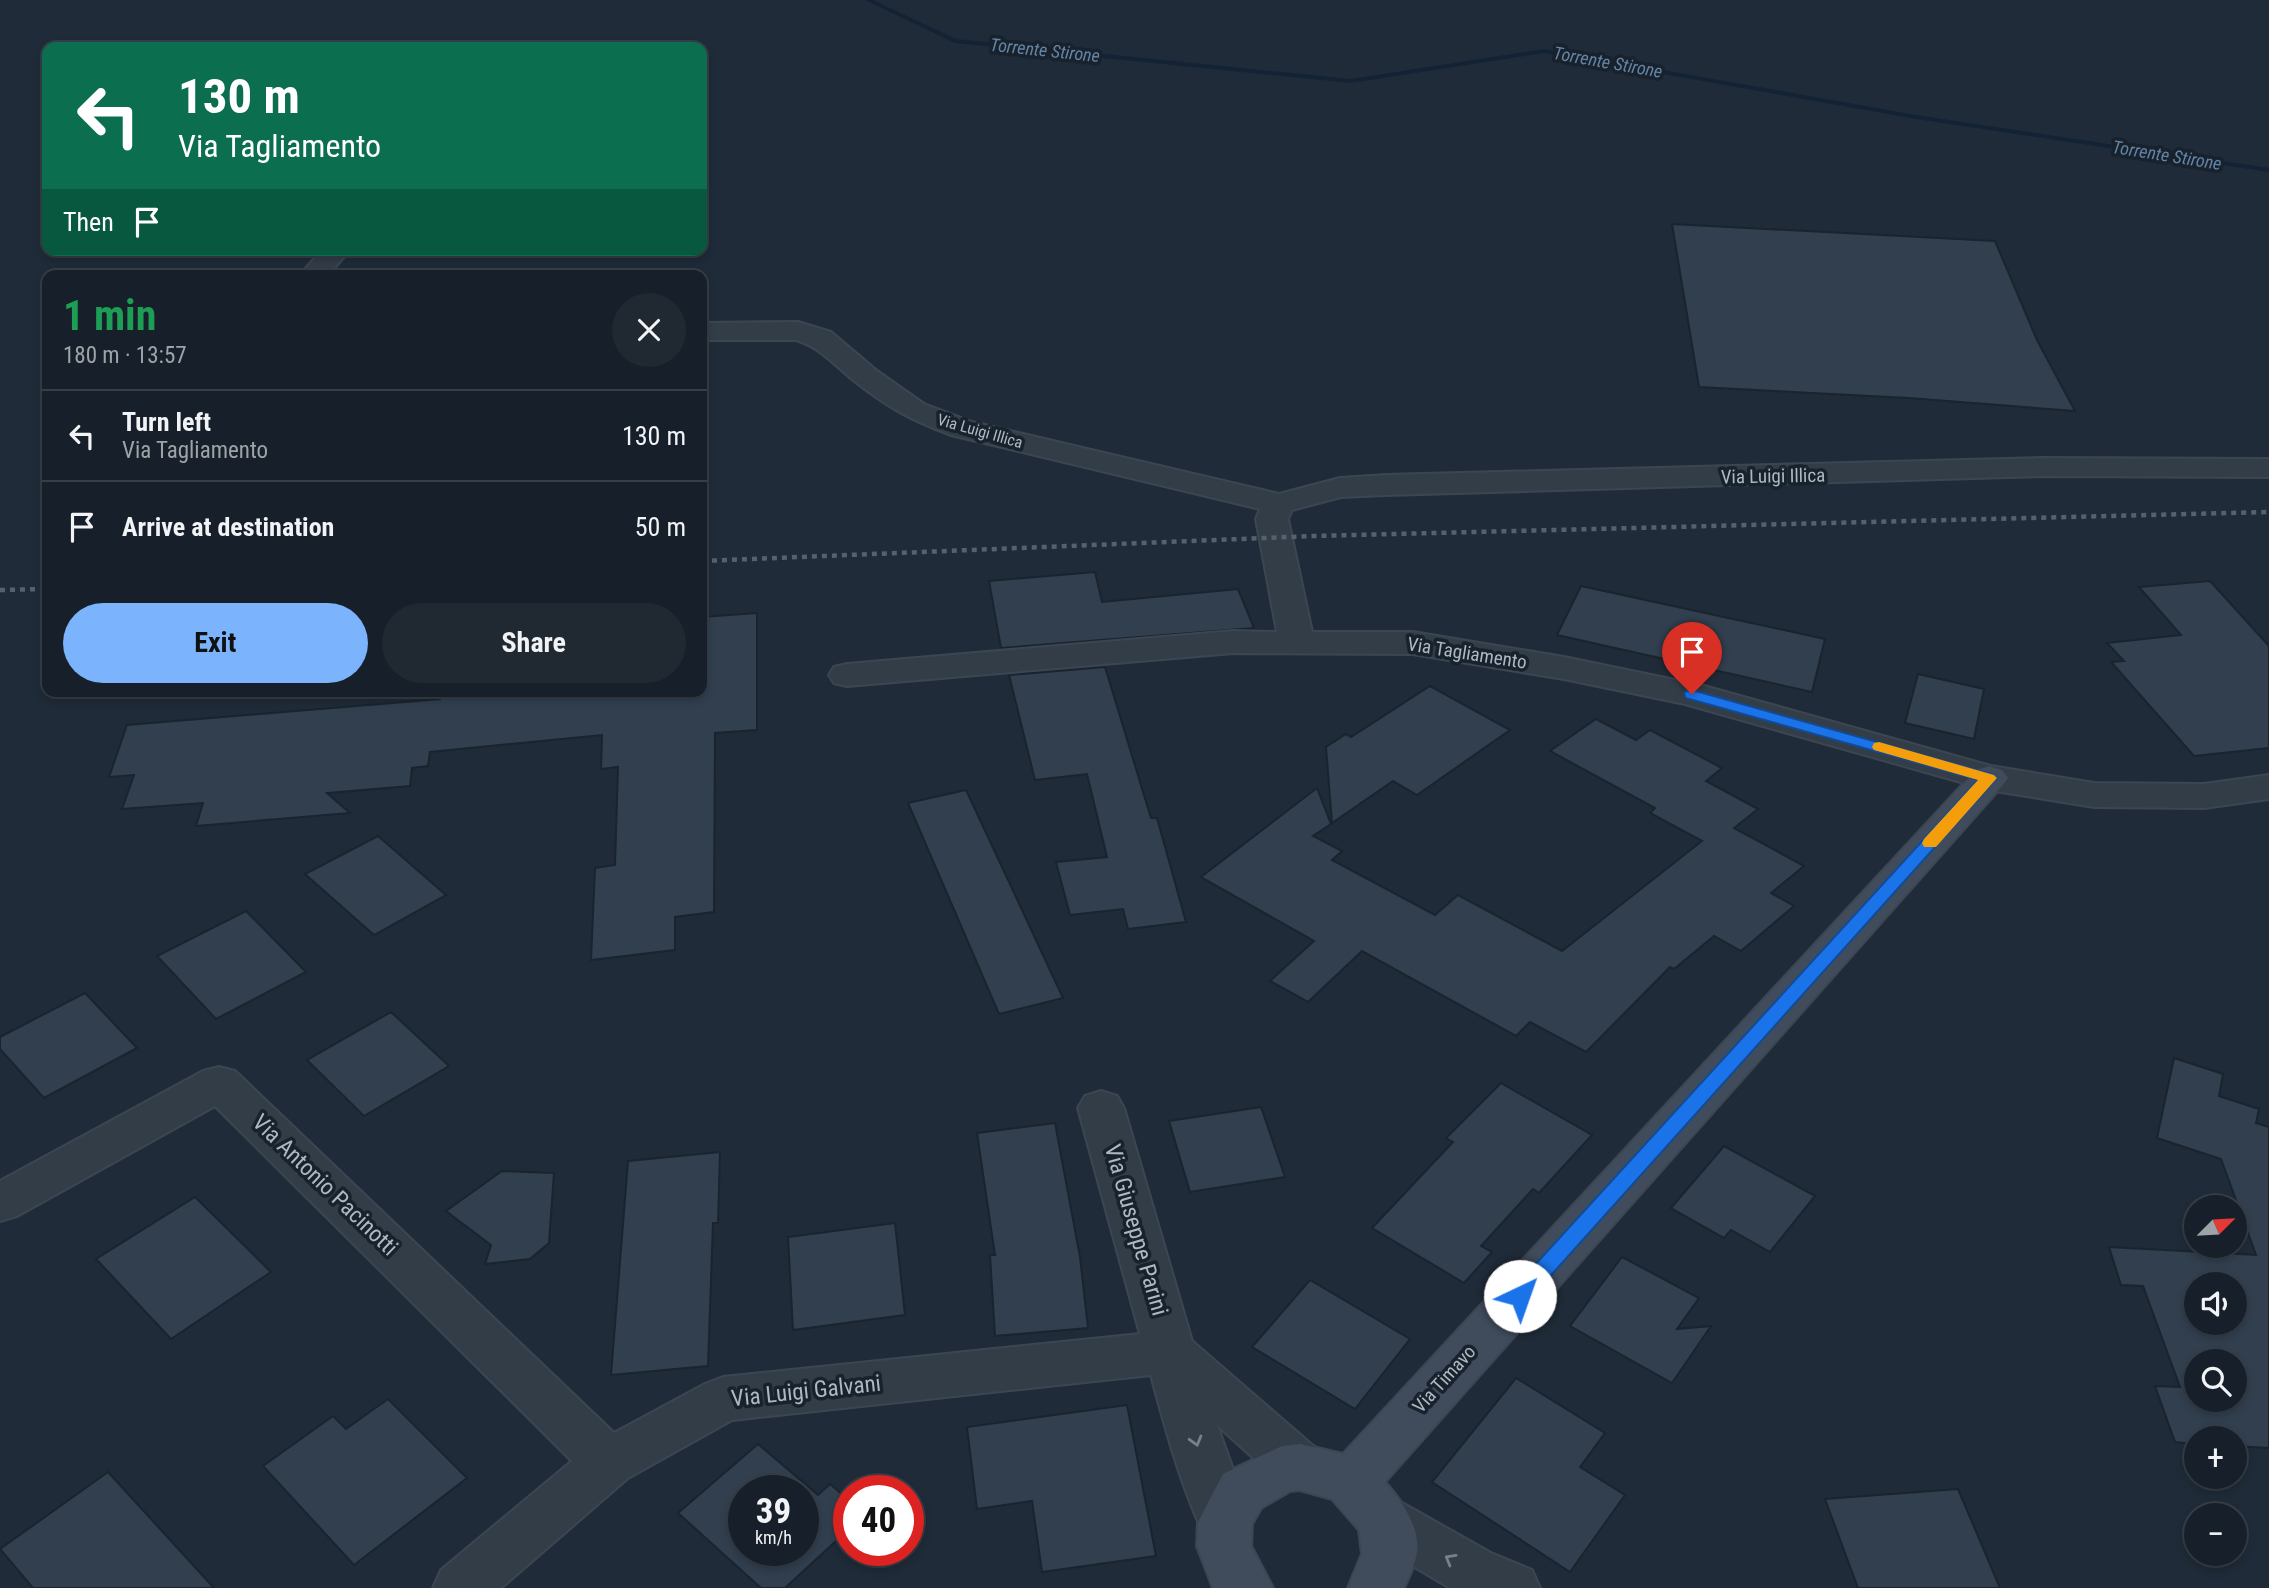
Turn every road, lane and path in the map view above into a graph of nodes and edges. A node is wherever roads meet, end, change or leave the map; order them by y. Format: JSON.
{"nodes":[{"id":1,"x":331,"y":256,"type":"edge"},
{"id":2,"x":318,"y":270,"type":"edge"},
{"id":3,"x":707,"y":332,"type":"edge"},
{"id":4,"x":2269,"y":468,"type":"edge"},
{"id":5,"x":1279,"y":504,"type":"junction"},
{"id":6,"x":1296,"y":642,"type":"junction"},
{"id":7,"x":847,"y":675,"type":"dead end"},
{"id":8,"x":1989,"y":778,"type":"junction"},
{"id":9,"x":2269,"y":787,"type":"edge"},
{"id":10,"x":1101,"y":1108,"type":"dead end"},
{"id":11,"x":0,"y":1203,"type":"edge"},
{"id":12,"x":1171,"y":1352,"type":"junction"},
{"id":13,"x":609,"y":1462,"type":"junction"},
{"id":14,"x":1300,"y":1467,"type":"junction"},
{"id":15,"x":1368,"y":1502,"type":"junction"},
{"id":16,"x":1225,"y":1561,"type":"edge"},
{"id":17,"x":461,"y":1588,"type":"edge"},
{"id":18,"x":1376,"y":1588,"type":"edge"},
{"id":19,"x":1512,"y":1588,"type":"edge"}],
"edges":[{"from":1,"to":2,"type":"street"},
{"from":3,"to":5,"type":"street","name":"Via Luigi Illica"},
{"from":4,"to":5,"type":"street","name":"Via Luigi Illica"},
{"from":5,"to":6,"type":"street"},
{"from":6,"to":7,"type":"street","name":"Via Tagliamento"},
{"from":6,"to":8,"type":"street","name":"Via Tagliamento"},
{"from":8,"to":9,"type":"street","name":"Via Tagliamento"},
{"from":8,"to":15,"type":"street","name":"Via Timavo"},
{"from":10,"to":12,"type":"street","name":"Via Giuseppe Parini"},
{"from":11,"to":13,"type":"street","name":"Via Antonio Pacinotti"},
{"from":12,"to":13,"type":"street","name":"Via Luigi Galvani"},
{"from":12,"to":14,"type":"street"},
{"from":12,"to":16,"type":"street","name":"Via Giuseppe Parini","one_way":true},
{"from":13,"to":17,"type":"street","name":"Via Luigi Galvani"},
{"from":14,"to":15,"type":"street"},
{"from":14,"to":16,"type":"street"},
{"from":15,"to":18,"type":"street"},
{"from":19,"to":15,"type":"street","one_way":true}]}
